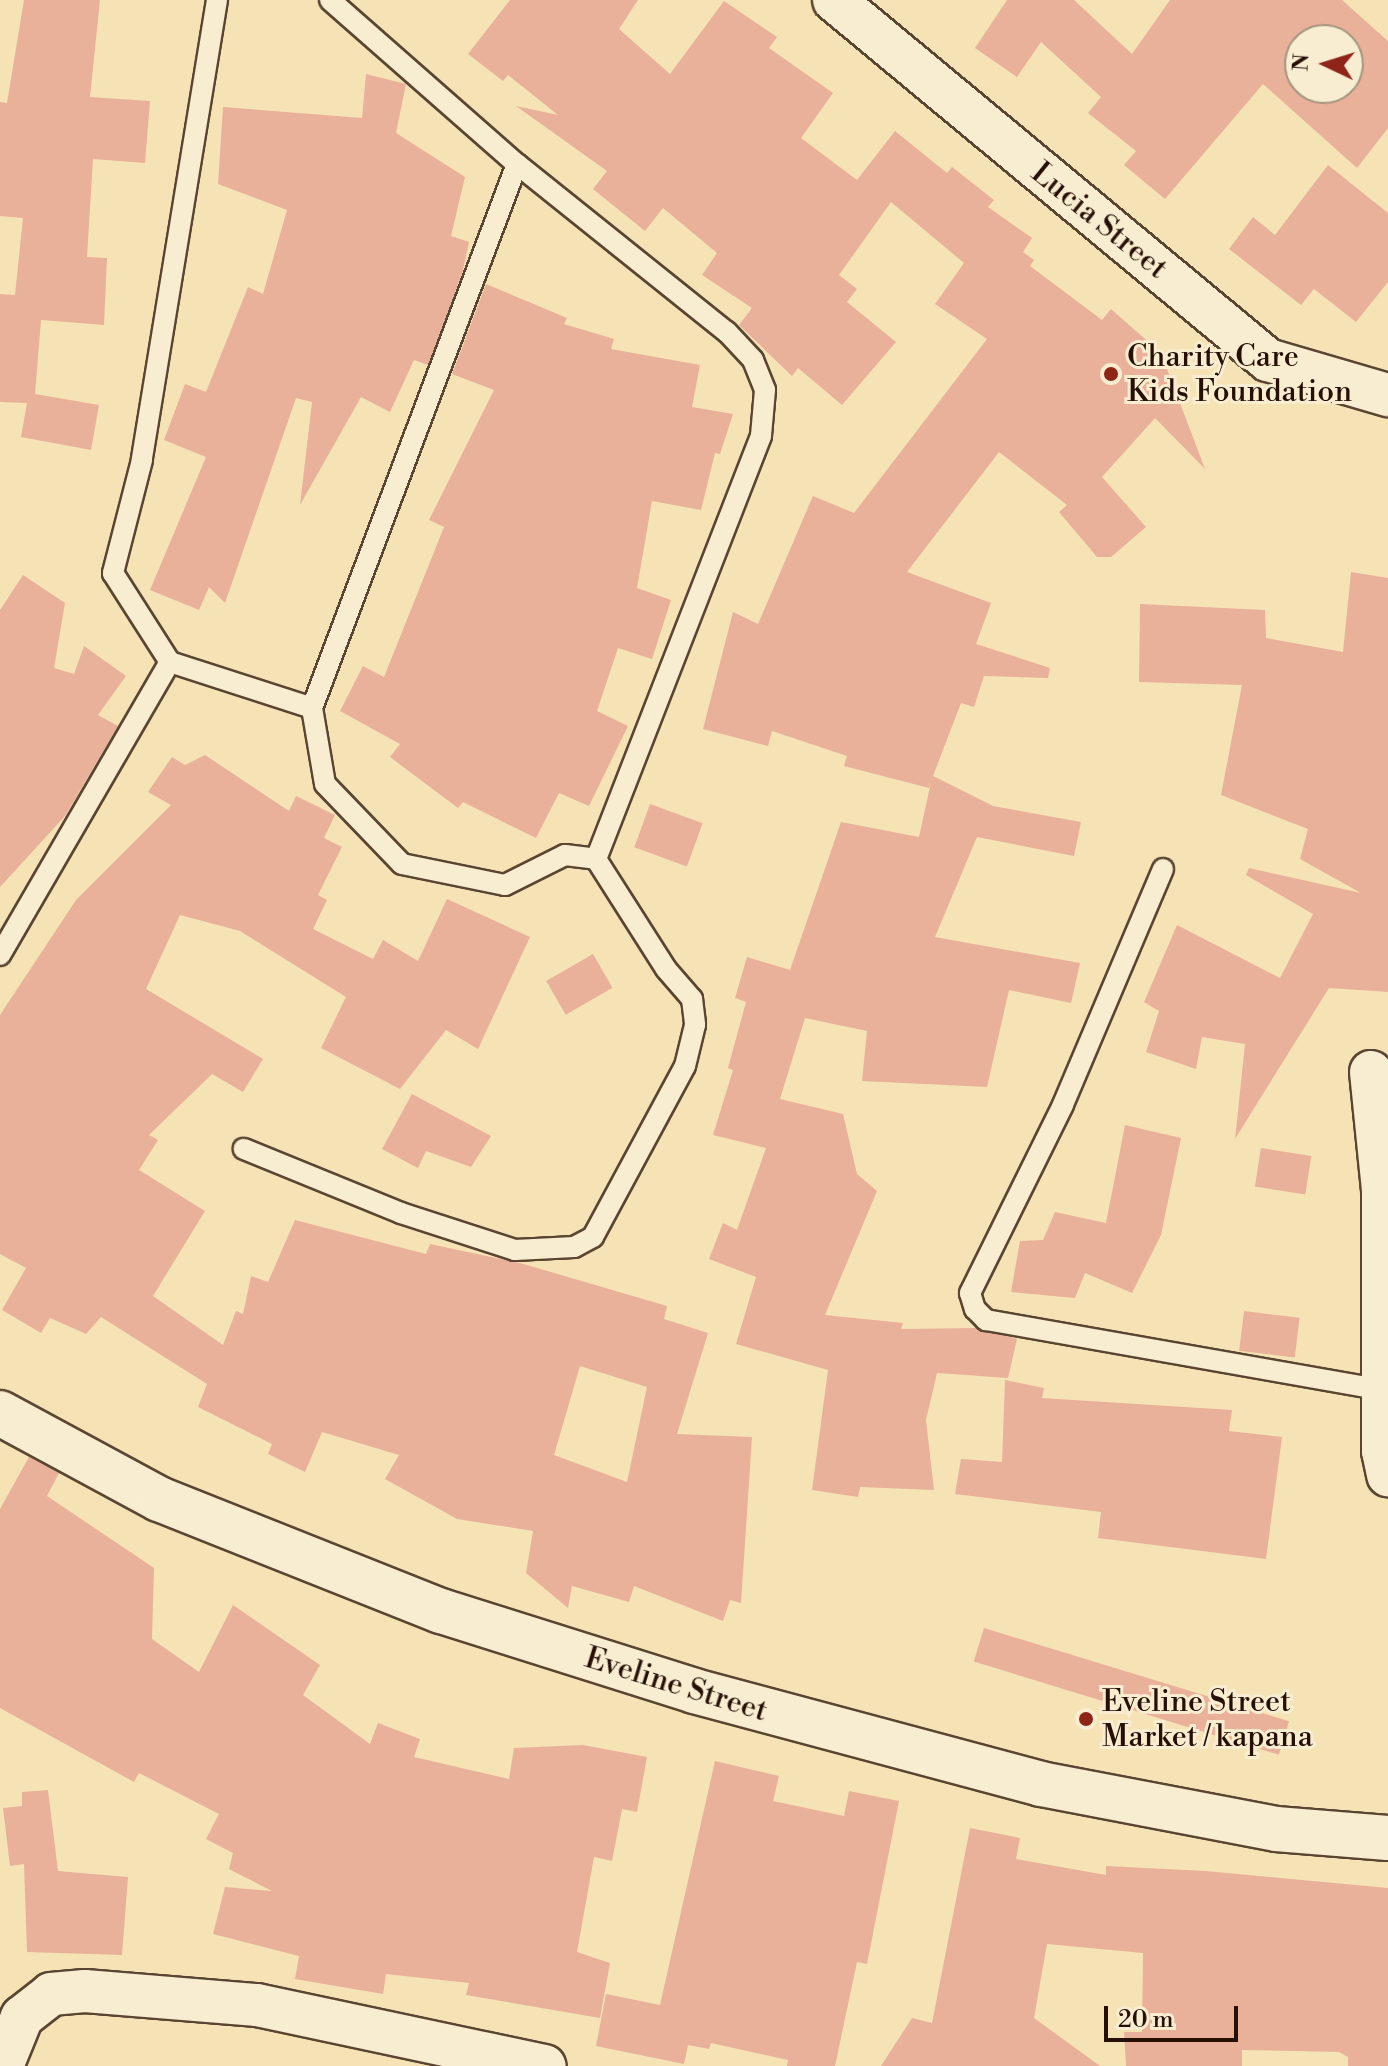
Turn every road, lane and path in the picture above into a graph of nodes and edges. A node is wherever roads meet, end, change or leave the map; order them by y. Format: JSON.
{"nodes":[{"id":1,"x":217,"y":0,"type":"edge"},
{"id":2,"x":330,"y":0,"type":"edge"},
{"id":3,"x":834,"y":0,"type":"edge"},
{"id":4,"x":517,"y":164,"type":"junction"},
{"id":5,"x":1388,"y":395,"type":"edge"},
{"id":6,"x":170,"y":662,"type":"junction"},
{"id":7,"x":312,"y":708,"type":"junction"},
{"id":8,"x":596,"y":859,"type":"junction"},
{"id":9,"x":1163,"y":869,"type":"dead end"},
{"id":10,"x":0,"y":955,"type":"edge"},
{"id":11,"x":1371,"y":1072,"type":"dead end"},
{"id":12,"x":244,"y":1149,"type":"dead end"},
{"id":13,"x":1384,"y":1390,"type":"junction"},
{"id":14,"x":0,"y":1413,"type":"edge"},
{"id":15,"x":1388,"y":1475,"type":"edge"},
{"id":16,"x":1388,"y":1838,"type":"edge"},
{"id":17,"x":2,"y":2066,"type":"edge"},
{"id":18,"x":545,"y":2066,"type":"edge"}],
"edges":[{"from":1,"to":6,"type":"lane"},
{"from":2,"to":4,"type":"lane"},
{"from":3,"to":5,"type":"street","name":"Lucia Street"},
{"from":4,"to":7,"type":"lane"},
{"from":4,"to":8,"type":"lane"},
{"from":6,"to":7,"type":"lane"},
{"from":6,"to":10,"type":"lane"},
{"from":7,"to":8,"type":"lane"},
{"from":8,"to":12,"type":"lane"},
{"from":9,"to":13,"type":"lane"},
{"from":11,"to":13,"type":"street"},
{"from":13,"to":15,"type":"street"},
{"from":14,"to":16,"type":"street","name":"Eveline Street"},
{"from":17,"to":18,"type":"street"}]}
